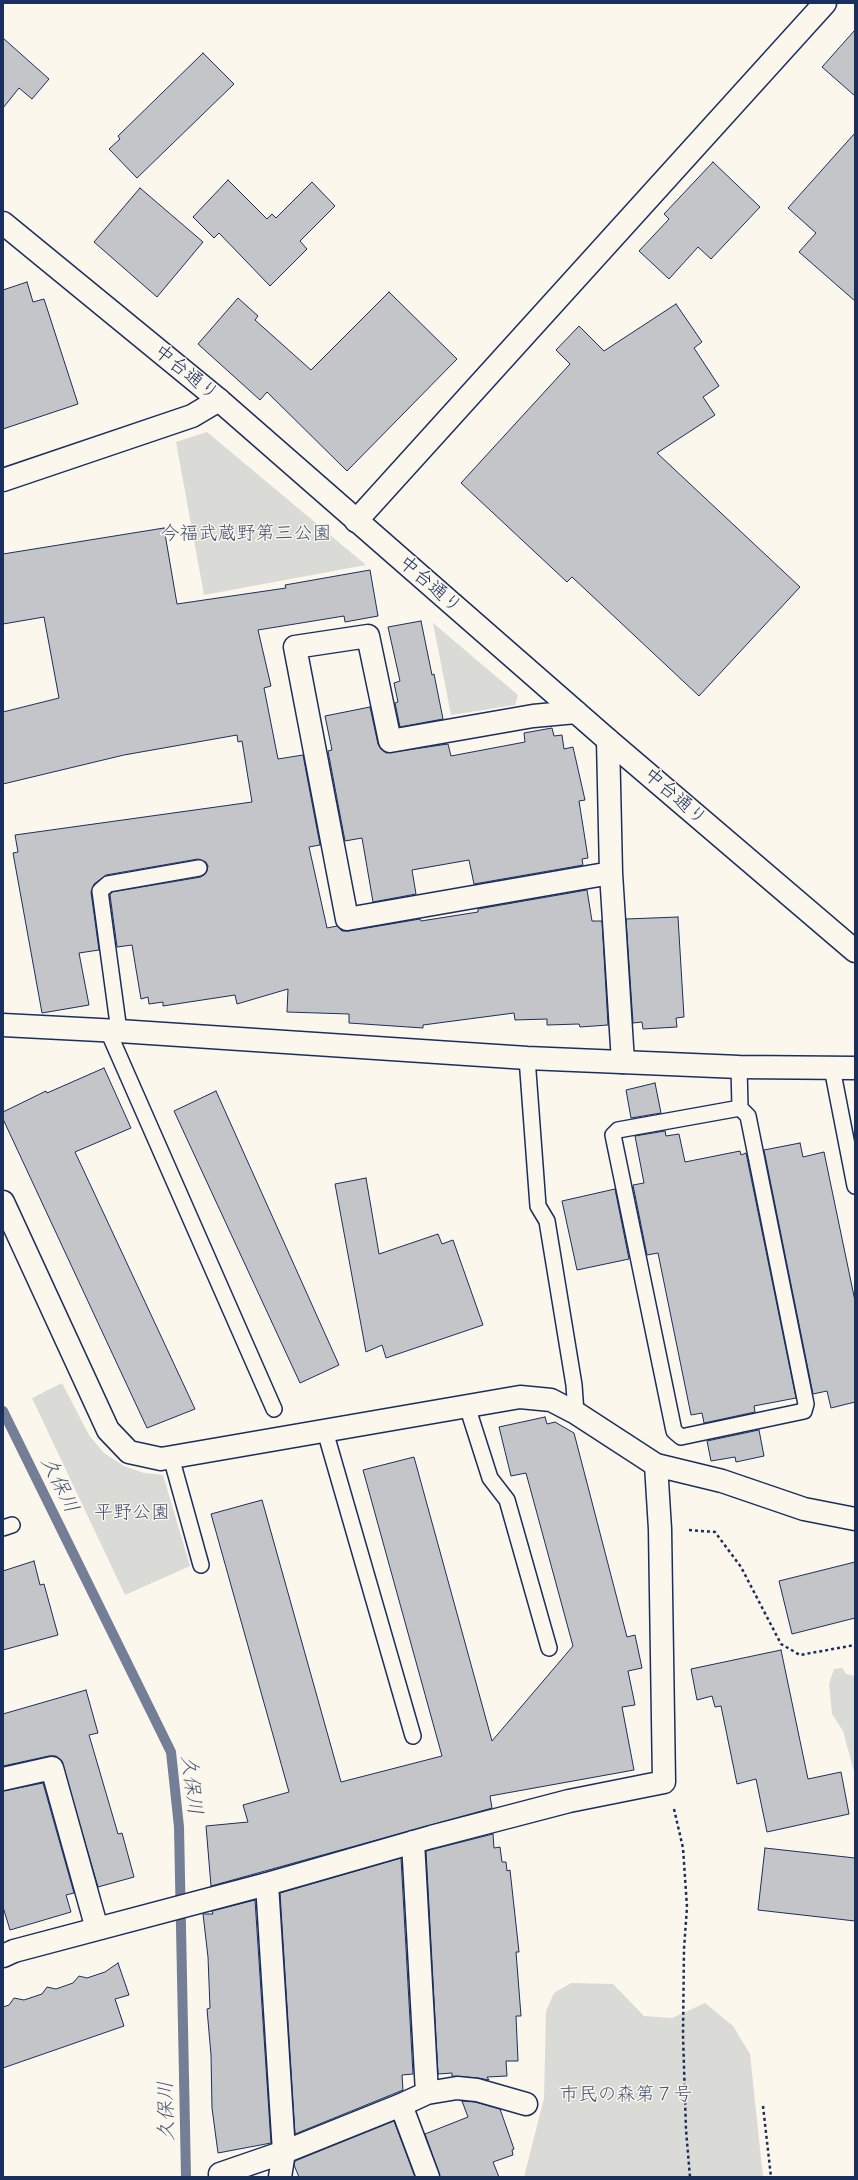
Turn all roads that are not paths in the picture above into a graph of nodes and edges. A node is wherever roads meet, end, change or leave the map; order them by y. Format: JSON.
{"nodes":[{"id":1,"x":825,"y":3,"type":"edge"},
{"id":2,"x":3,"y":223,"type":"edge"},
{"id":3,"x":219,"y":400,"type":"junction"},
{"id":4,"x":3,"y":480,"type":"edge"},
{"id":5,"x":356,"y":521,"type":"junction"},
{"id":6,"x":576,"y":712,"type":"junction"},
{"id":7,"x":608,"y":740,"type":"junction"},
{"id":8,"x":199,"y":868,"type":"dead end"},
{"id":9,"x":611,"y":873,"type":"junction"},
{"id":10,"x":855,"y":951,"type":"edge"},
{"id":11,"x":3,"y":1025,"type":"edge"},
{"id":12,"x":113,"y":1031,"type":"junction"},
{"id":13,"x":527,"y":1058,"type":"junction"},
{"id":14,"x":623,"y":1062,"type":"junction"},
{"id":15,"x":739,"y":1067,"type":"junction"},
{"id":16,"x":832,"y":1068,"type":"junction"},
{"id":17,"x":855,"y":1068,"type":"edge"},
{"id":18,"x":740,"y":1108,"type":"junction"},
{"id":19,"x":855,"y":1186,"type":"edge"},
{"id":20,"x":3,"y":1202,"type":"edge"},
{"id":21,"x":467,"y":1406,"type":"junction"},
{"id":22,"x":274,"y":1409,"type":"dead end"},
{"id":23,"x":576,"y":1413,"type":"junction"},
{"id":24,"x":325,"y":1430,"type":"junction"},
{"id":25,"x":171,"y":1457,"type":"junction"},
{"id":26,"x":656,"y":1465,"type":"junction"},
{"id":27,"x":855,"y":1519,"type":"edge"},
{"id":28,"x":201,"y":1565,"type":"dead end"},
{"id":29,"x":549,"y":1648,"type":"dead end"},
{"id":30,"x":412,"y":1736,"type":"dead end"},
{"id":31,"x":3,"y":1779,"type":"edge"},
{"id":32,"x":413,"y":1842,"type":"junction"},
{"id":33,"x":267,"y":1884,"type":"junction"},
{"id":34,"x":97,"y":1929,"type":"junction"},
{"id":35,"x":3,"y":1956,"type":"edge"},
{"id":36,"x":427,"y":2093,"type":"junction"},
{"id":37,"x":526,"y":2104,"type":"dead end"},
{"id":38,"x":402,"y":2105,"type":"junction"},
{"id":39,"x":284,"y":2152,"type":"junction"},
{"id":40,"x":220,"y":2174,"type":"dead end"},
{"id":41,"x":280,"y":2177,"type":"edge"},
{"id":42,"x":428,"y":2177,"type":"edge"}],
"edges":[{"from":1,"to":5,"type":"street"},
{"from":2,"to":3,"type":"street","name":"中台通り"},
{"from":3,"to":4,"type":"street"},
{"from":3,"to":5,"type":"street","name":"中台通り"},
{"from":5,"to":6,"type":"street","name":"中台通り"},
{"from":6,"to":7,"type":"street","name":"中台通り"},
{"from":6,"to":9,"type":"street"},
{"from":7,"to":9,"type":"street"},
{"from":7,"to":10,"type":"street","name":"中台通り"},
{"from":8,"to":12,"type":"lane"},
{"from":9,"to":14,"type":"street"},
{"from":11,"to":12,"type":"street"},
{"from":12,"to":13,"type":"street"},
{"from":12,"to":22,"type":"lane"},
{"from":13,"to":14,"type":"street"},
{"from":13,"to":23,"type":"lane"},
{"from":14,"to":15,"type":"street"},
{"from":15,"to":16,"type":"street"},
{"from":15,"to":18,"type":"lane"},
{"from":16,"to":17,"type":"street"},
{"from":16,"to":19,"type":"lane"},
{"from":18,"to":18,"type":"lane"},
{"from":20,"to":25,"type":"street"},
{"from":21,"to":23,"type":"street"},
{"from":21,"to":24,"type":"street"},
{"from":21,"to":29,"type":"lane"},
{"from":23,"to":26,"type":"street"},
{"from":24,"to":25,"type":"street"},
{"from":24,"to":30,"type":"lane"},
{"from":25,"to":28,"type":"lane"},
{"from":26,"to":27,"type":"street"},
{"from":26,"to":32,"type":"street"},
{"from":31,"to":34,"type":"street"},
{"from":32,"to":33,"type":"street"},
{"from":32,"to":36,"type":"street"},
{"from":33,"to":34,"type":"street"},
{"from":33,"to":39,"type":"street"},
{"from":34,"to":35,"type":"street"},
{"from":36,"to":37,"type":"street"},
{"from":36,"to":38,"type":"street"},
{"from":38,"to":39,"type":"street"},
{"from":38,"to":42,"type":"street"},
{"from":39,"to":40,"type":"street"},
{"from":39,"to":41,"type":"street"}]}
